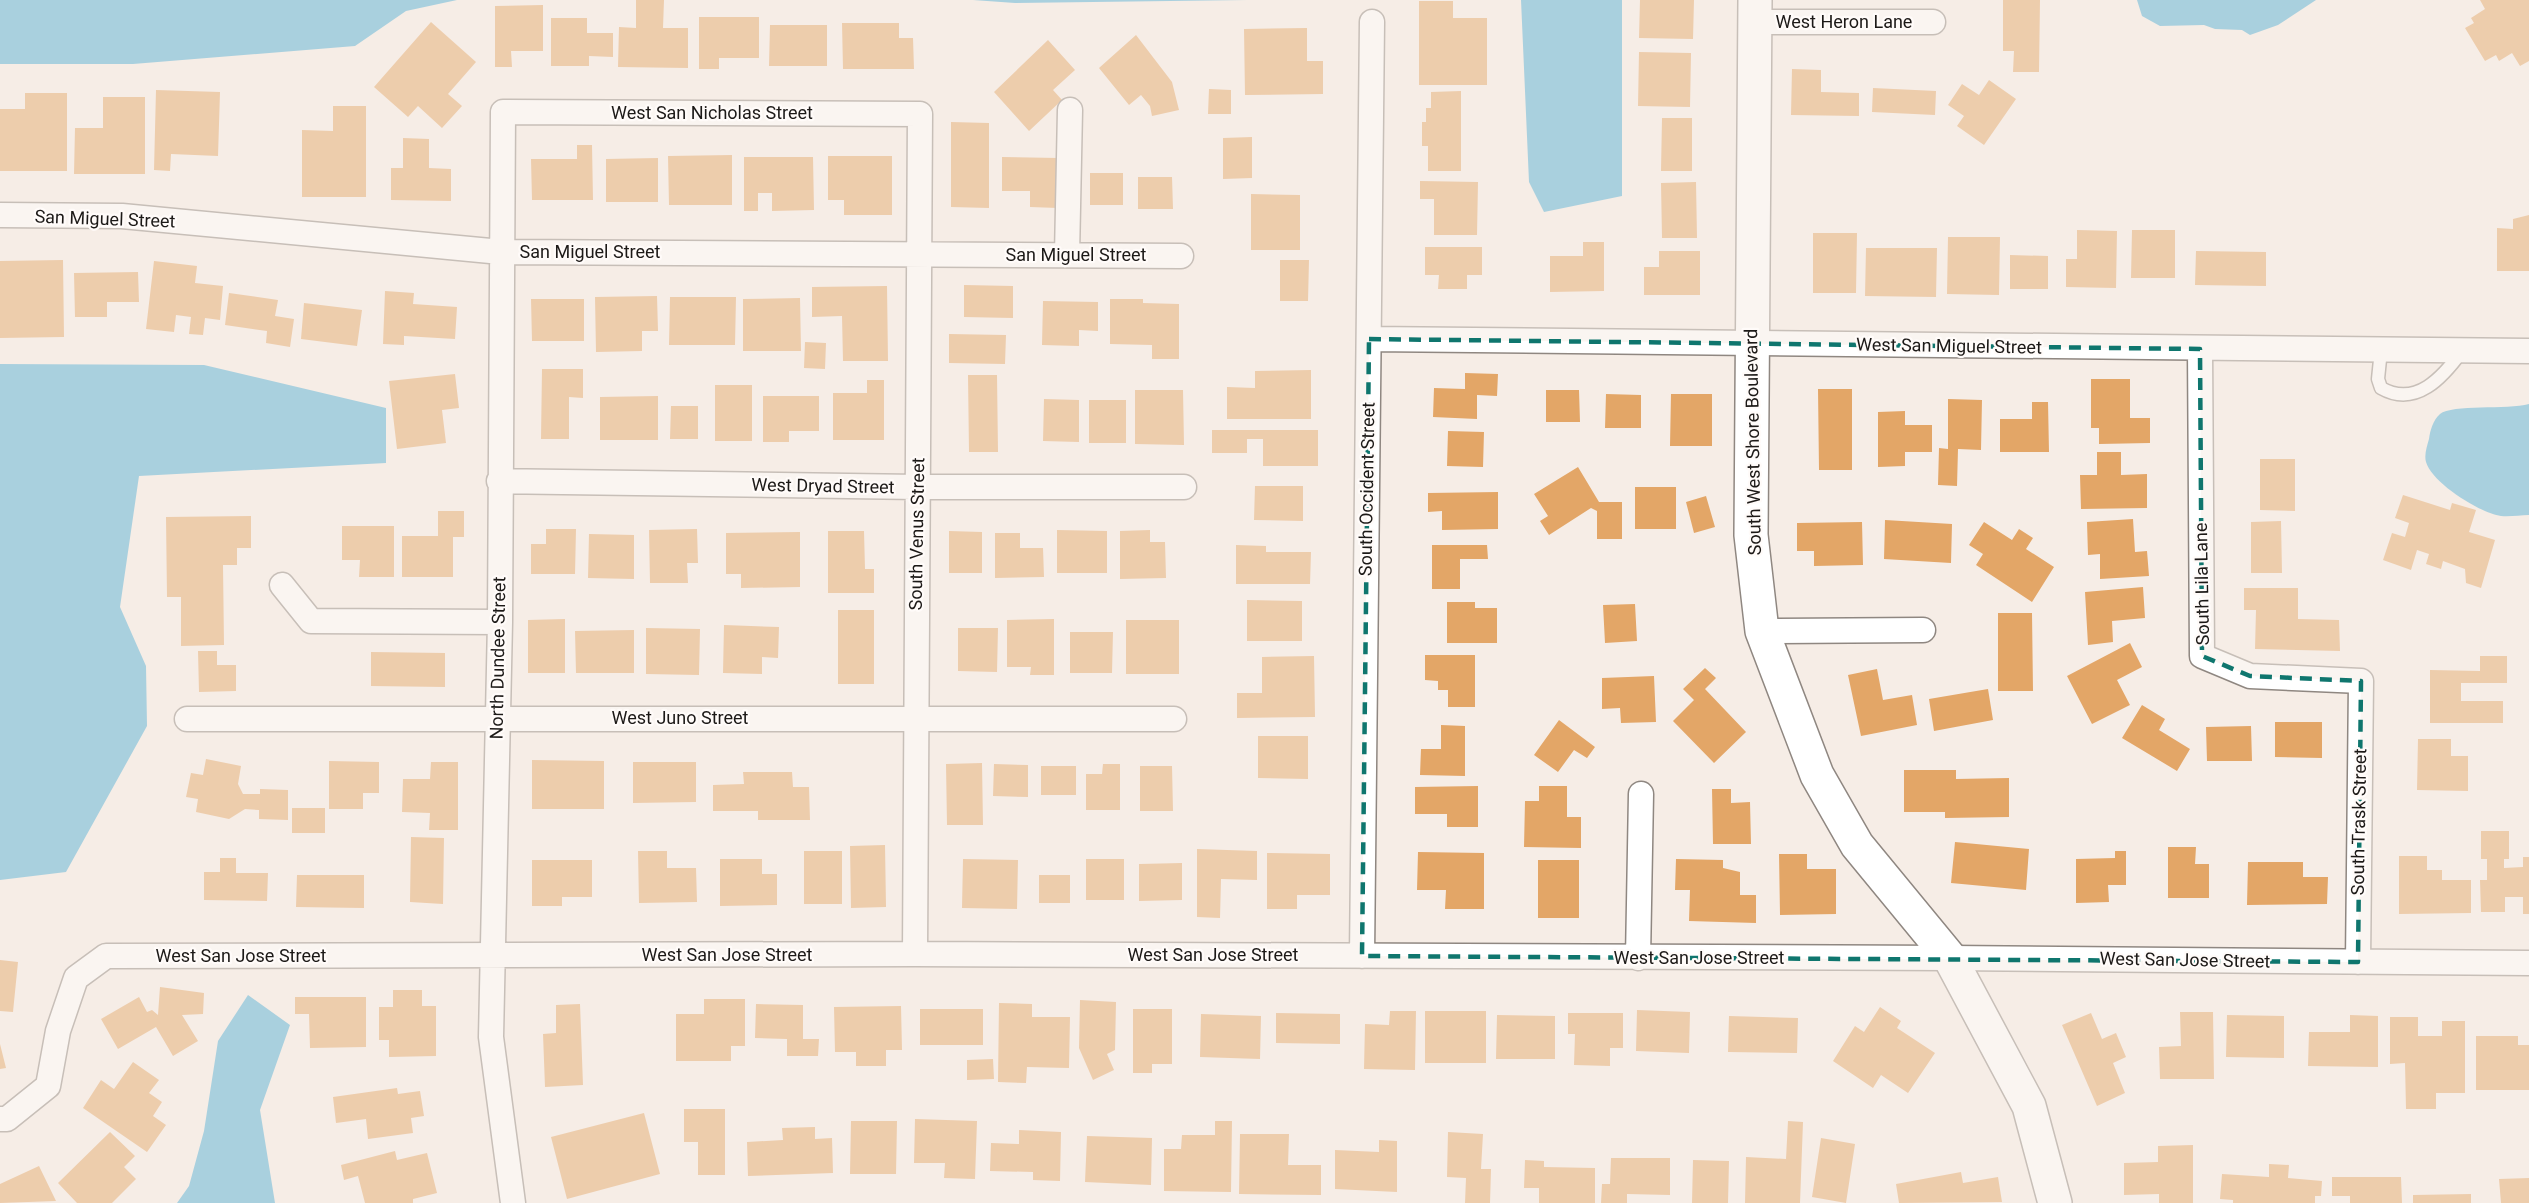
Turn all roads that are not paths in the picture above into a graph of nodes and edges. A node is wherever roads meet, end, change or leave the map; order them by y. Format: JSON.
{"nodes":[{"id":1,"x":1755,"y":11,"type":"edge"},
{"id":2,"x":1372,"y":22,"type":"dead end"},
{"id":3,"x":1933,"y":22,"type":"dead end"},
{"id":4,"x":1070,"y":110,"type":"dead end"},
{"id":5,"x":502,"y":112,"type":"joint"},
{"id":6,"x":921,"y":114,"type":"joint"},
{"id":7,"x":0,"y":215,"type":"edge"},
{"id":8,"x":501,"y":252,"type":"junction"},
{"id":9,"x":920,"y":254,"type":"junction"},
{"id":10,"x":1067,"y":255,"type":"junction"},
{"id":11,"x":1181,"y":256,"type":"dead end"},
{"id":12,"x":1368,"y":339,"type":"junction"},
{"id":13,"x":1752,"y":344,"type":"junction"},
{"id":14,"x":2200,"y":349,"type":"junction"},
{"id":15,"x":2380,"y":350,"type":"junction"},
{"id":16,"x":2462,"y":351,"type":"junction"},
{"id":17,"x":2529,"y":351,"type":"edge"},
{"id":18,"x":499,"y":481,"type":"junction"},
{"id":19,"x":918,"y":487,"type":"junction"},
{"id":20,"x":1184,"y":487,"type":"dead end"},
{"id":21,"x":282,"y":585,"type":"dead end"},
{"id":22,"x":500,"y":622,"type":"junction"},
{"id":23,"x":1923,"y":630,"type":"dead end"},
{"id":24,"x":1762,"y":631,"type":"junction"},
{"id":25,"x":2361,"y":681,"type":"joint"},
{"id":26,"x":497,"y":718,"type":"junction"},
{"id":27,"x":915,"y":718,"type":"junction"},
{"id":28,"x":187,"y":719,"type":"dead end"},
{"id":29,"x":1174,"y":719,"type":"dead end"},
{"id":30,"x":1641,"y":794,"type":"dead end"},
{"id":31,"x":915,"y":954,"type":"junction"},
{"id":32,"x":494,"y":955,"type":"junction"},
{"id":33,"x":1362,"y":956,"type":"junction"},
{"id":34,"x":1638,"y":958,"type":"junction"},
{"id":35,"x":1950,"y":958,"type":"junction"},
{"id":36,"x":2358,"y":962,"type":"junction"},
{"id":37,"x":2529,"y":963,"type":"edge"},
{"id":38,"x":0,"y":1119,"type":"edge"},
{"id":39,"x":513,"y":1203,"type":"edge"},
{"id":40,"x":2055,"y":1203,"type":"edge"}],
"edges":[{"from":1,"to":3,"type":"street","name":"West Heron Lane"},
{"from":1,"to":13,"type":"street","name":"South West Shore Boulevard"},
{"from":2,"to":12,"type":"street","name":"South Occident Street"},
{"from":4,"to":10,"type":"street"},
{"from":5,"to":6,"type":"street","name":"West San Nicholas Street"},
{"from":5,"to":8,"type":"street","name":"North Dundee Street"},
{"from":6,"to":9,"type":"street","name":"South Venus Street"},
{"from":7,"to":8,"type":"street","name":"San Miguel Street"},
{"from":8,"to":9,"type":"street","name":"San Miguel Street"},
{"from":8,"to":18,"type":"street","name":"North Dundee Street"},
{"from":9,"to":10,"type":"street","name":"San Miguel Street"},
{"from":9,"to":19,"type":"street","name":"South Venus Street"},
{"from":10,"to":11,"type":"street","name":"San Miguel Street"},
{"from":12,"to":13,"type":"street","name":"West San Miguel Street"},
{"from":12,"to":33,"type":"street","name":"South Occident Street"},
{"from":13,"to":14,"type":"street","name":"West San Miguel Street"},
{"from":13,"to":24,"type":"street","name":"South West Shore Boulevard"},
{"from":14,"to":15,"type":"street","name":"West San Miguel Street"},
{"from":14,"to":25,"type":"street","name":"South Lila Lane"},
{"from":15,"to":16,"type":"street","name":"West San Miguel Street"},
{"from":15,"to":16,"type":"lane"},
{"from":16,"to":17,"type":"street","name":"West San Miguel Street"},
{"from":18,"to":19,"type":"street","name":"West Dryad Street"},
{"from":18,"to":22,"type":"street","name":"North Dundee Street"},
{"from":19,"to":20,"type":"street","name":"West Dryad Street"},
{"from":19,"to":27,"type":"street","name":"South Venus Street"},
{"from":21,"to":22,"type":"street"},
{"from":22,"to":26,"type":"street","name":"North Dundee Street"},
{"from":23,"to":24,"type":"street"},
{"from":24,"to":35,"type":"street","name":"South West Shore Boulevard"},
{"from":25,"to":36,"type":"street","name":"South Trask Street"},
{"from":26,"to":27,"type":"street","name":"West Juno Street"},
{"from":26,"to":28,"type":"street","name":"West Juno Street"},
{"from":26,"to":32,"type":"street","name":"North Dundee Street"},
{"from":27,"to":29,"type":"street","name":"West Juno Street"},
{"from":27,"to":31,"type":"street","name":"South Venus Street"},
{"from":30,"to":34,"type":"street"},
{"from":31,"to":32,"type":"street","name":"West San Jose Street"},
{"from":31,"to":33,"type":"street","name":"West San Jose Street"},
{"from":32,"to":38,"type":"street","name":"West San Jose Street"},
{"from":32,"to":39,"type":"street","name":"North Dundee Street"},
{"from":33,"to":34,"type":"street","name":"West San Jose Street"},
{"from":34,"to":35,"type":"street","name":"West San Jose Street"},
{"from":35,"to":36,"type":"street","name":"West San Jose Street"},
{"from":35,"to":40,"type":"street","name":"South West Shore Boulevard"},
{"from":36,"to":37,"type":"street","name":"West San Jose Street"}]}
